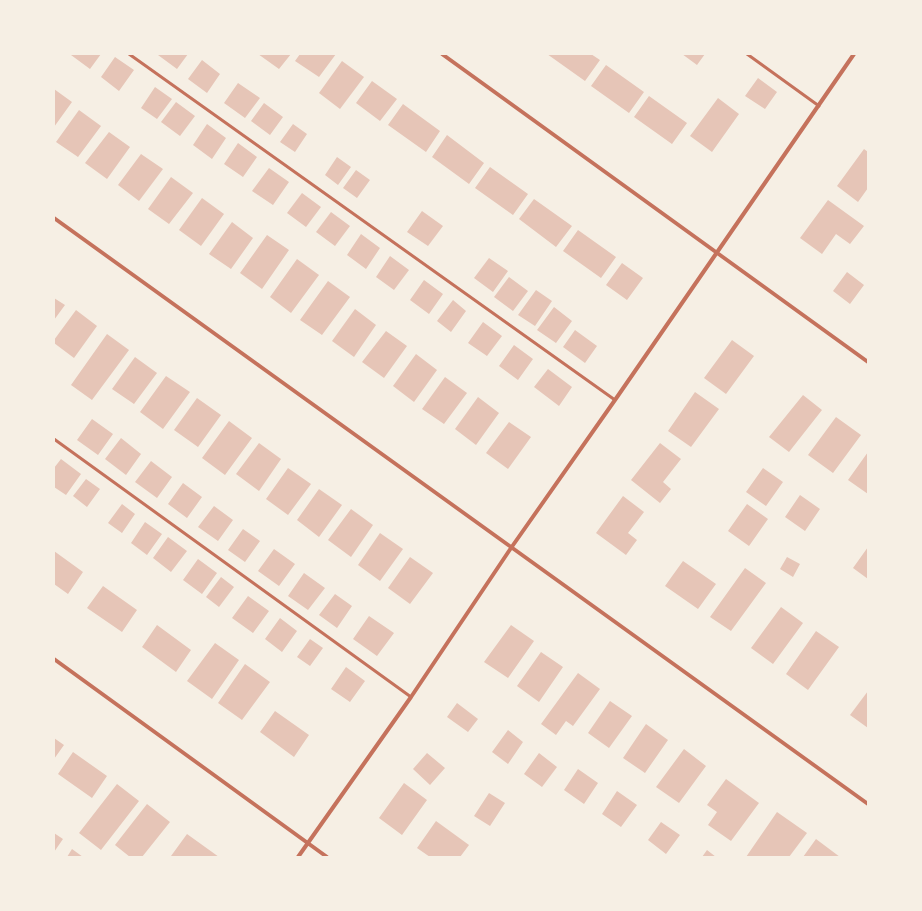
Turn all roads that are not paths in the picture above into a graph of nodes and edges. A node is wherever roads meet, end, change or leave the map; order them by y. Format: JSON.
{"nodes":[{"id":1,"x":129,"y":54,"type":"edge"},
{"id":2,"x":442,"y":54,"type":"edge"},
{"id":3,"x":747,"y":54,"type":"edge"},
{"id":4,"x":854,"y":54,"type":"edge"},
{"id":5,"x":819,"y":106,"type":"junction"},
{"id":6,"x":54,"y":218,"type":"edge"},
{"id":7,"x":716,"y":253,"type":"junction"},
{"id":8,"x":868,"y":362,"type":"edge"},
{"id":9,"x":615,"y":400,"type":"junction"},
{"id":10,"x":54,"y":439,"type":"edge"},
{"id":11,"x":511,"y":548,"type":"junction"},
{"id":12,"x":54,"y":659,"type":"edge"},
{"id":13,"x":412,"y":698,"type":"junction"},
{"id":14,"x":868,"y":804,"type":"edge"},
{"id":15,"x":308,"y":843,"type":"junction"},
{"id":16,"x":298,"y":857,"type":"edge"},
{"id":17,"x":327,"y":857,"type":"edge"}],
"edges":[{"from":1,"to":9,"type":"lane"},
{"from":2,"to":7,"type":"street"},
{"from":3,"to":5,"type":"lane"},
{"from":4,"to":5,"type":"street"},
{"from":5,"to":7,"type":"street"},
{"from":6,"to":11,"type":"street"},
{"from":7,"to":8,"type":"street"},
{"from":7,"to":9,"type":"street"},
{"from":9,"to":11,"type":"street"},
{"from":10,"to":13,"type":"lane"},
{"from":11,"to":13,"type":"street"},
{"from":11,"to":14,"type":"street"},
{"from":12,"to":15,"type":"street"},
{"from":13,"to":15,"type":"street"},
{"from":15,"to":16,"type":"street"},
{"from":15,"to":17,"type":"street"}]}
